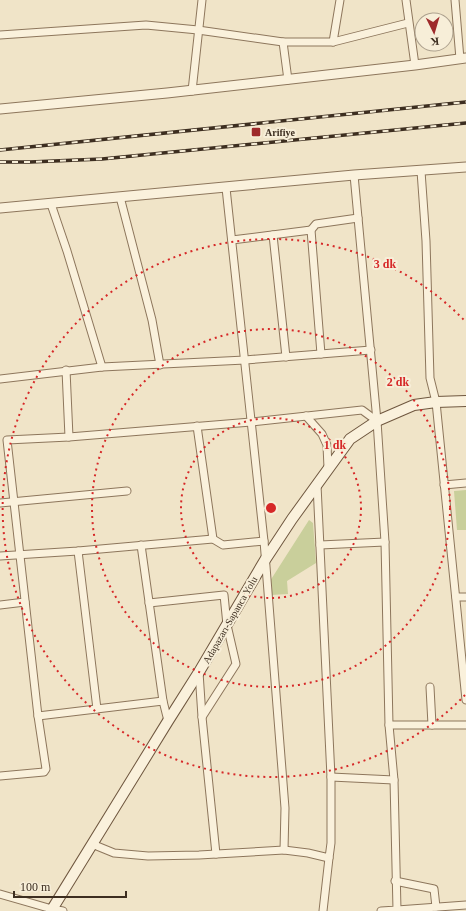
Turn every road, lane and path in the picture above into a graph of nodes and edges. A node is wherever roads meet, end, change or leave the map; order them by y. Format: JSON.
{"nodes":[{"id":1,"x":202,"y":0,"type":"edge"},
{"id":2,"x":340,"y":0,"type":"edge"},
{"id":3,"x":406,"y":0,"type":"edge"},
{"id":4,"x":455,"y":0,"type":"edge"},
{"id":5,"x":408,"y":23,"type":"junction"},
{"id":6,"x":198,"y":30,"type":"junction"},
{"id":7,"x":0,"y":35,"type":"edge"},
{"id":8,"x":283,"y":42,"type":"junction"},
{"id":9,"x":334,"y":42,"type":"junction"},
{"id":10,"x":463,"y":58,"type":"edge"},
{"id":11,"x":416,"y":65,"type":"junction"},
{"id":12,"x":288,"y":80,"type":"junction"},
{"id":13,"x":192,"y":91,"type":"junction"},
{"id":14,"x":0,"y":109,"type":"edge"},
{"id":15,"x":466,"y":167,"type":"edge"},
{"id":16,"x":421,"y":171,"type":"junction"},
{"id":17,"x":354,"y":175,"type":"junction"},
{"id":18,"x":226,"y":188,"type":"junction"},
{"id":19,"x":120,"y":197,"type":"junction"},
{"id":20,"x":51,"y":204,"type":"junction"},
{"id":21,"x":0,"y":208,"type":"edge"},
{"id":22,"x":358,"y":218,"type":"junction"},
{"id":23,"x":311,"y":230,"type":"junction"},
{"id":24,"x":273,"y":235,"type":"junction"},
{"id":25,"x":232,"y":240,"type":"junction"},
{"id":26,"x":371,"y":350,"type":"junction"},
{"id":27,"x":321,"y":354,"type":"junction"},
{"id":28,"x":286,"y":357,"type":"junction"},
{"id":29,"x":245,"y":360,"type":"junction"},
{"id":30,"x":160,"y":365,"type":"junction"},
{"id":31,"x":102,"y":367,"type":"junction"},
{"id":32,"x":66,"y":370,"type":"junction"},
{"id":33,"x":0,"y":379,"type":"edge"},
{"id":34,"x":466,"y":401,"type":"edge"},
{"id":35,"x":436,"y":402,"type":"junction"},
{"id":36,"x":306,"y":416,"type":"junction"},
{"id":37,"x":378,"y":421,"type":"junction"},
{"id":38,"x":252,"y":422,"type":"junction"},
{"id":39,"x":197,"y":426,"type":"junction"},
{"id":40,"x":69,"y":437,"type":"junction"},
{"id":41,"x":3,"y":440,"type":"edge"},
{"id":42,"x":328,"y":468,"type":"junction"},
{"id":43,"x":466,"y":483,"type":"edge"},
{"id":44,"x":317,"y":484,"type":"junction"},
{"id":45,"x":444,"y":485,"type":"junction"},
{"id":46,"x":127,"y":491,"type":"dead end"},
{"id":47,"x":13,"y":501,"type":"junction"},
{"id":48,"x":0,"y":503,"type":"edge"},
{"id":49,"x":213,"y":538,"type":"junction"},
{"id":50,"x":264,"y":541,"type":"junction"},
{"id":51,"x":385,"y":542,"type":"junction"},
{"id":52,"x":141,"y":545,"type":"junction"},
{"id":53,"x":320,"y":545,"type":"junction"},
{"id":54,"x":78,"y":551,"type":"junction"},
{"id":55,"x":19,"y":554,"type":"junction"},
{"id":56,"x":0,"y":556,"type":"edge"},
{"id":57,"x":265,"y":560,"type":"junction"},
{"id":58,"x":456,"y":597,"type":"junction"},
{"id":59,"x":466,"y":597,"type":"edge"},
{"id":60,"x":24,"y":602,"type":"junction"},
{"id":61,"x":149,"y":603,"type":"junction"},
{"id":62,"x":0,"y":605,"type":"edge"},
{"id":63,"x":227,"y":625,"type":"junction"},
{"id":64,"x":464,"y":664,"type":"edge"},
{"id":65,"x":199,"y":672,"type":"junction"},
{"id":66,"x":430,"y":687,"type":"dead end"},
{"id":67,"x":466,"y":700,"type":"edge"},
{"id":68,"x":163,"y":702,"type":"junction"},
{"id":69,"x":97,"y":709,"type":"junction"},
{"id":70,"x":38,"y":716,"type":"junction"},
{"id":71,"x":202,"y":717,"type":"junction"},
{"id":72,"x":168,"y":721,"type":"junction"},
{"id":73,"x":389,"y":724,"type":"junction"},
{"id":74,"x":432,"y":725,"type":"junction"},
{"id":75,"x":466,"y":725,"type":"edge"},
{"id":76,"x":0,"y":776,"type":"edge"},
{"id":77,"x":331,"y":777,"type":"junction"},
{"id":78,"x":394,"y":780,"type":"junction"},
{"id":79,"x":92,"y":844,"type":"junction"},
{"id":80,"x":284,"y":850,"type":"junction"},
{"id":81,"x":216,"y":854,"type":"junction"},
{"id":82,"x":329,"y":858,"type":"junction"},
{"id":83,"x":395,"y":881,"type":"junction"},
{"id":84,"x":0,"y":894,"type":"edge"},
{"id":85,"x":466,"y":905,"type":"edge"},
{"id":86,"x":436,"y":907,"type":"junction"},
{"id":87,"x":51,"y":910,"type":"edge"},
{"id":88,"x":397,"y":910,"type":"edge"},
{"id":89,"x":63,"y":911,"type":"edge"},
{"id":90,"x":323,"y":911,"type":"edge"},
{"id":91,"x":381,"y":911,"type":"edge"}],
"edges":[{"from":1,"to":6,"type":"street"},
{"from":2,"to":9,"type":"street"},
{"from":3,"to":5,"type":"street"},
{"from":4,"to":10,"type":"street"},
{"from":5,"to":9,"type":"street"},
{"from":5,"to":11,"type":"street"},
{"from":6,"to":7,"type":"street"},
{"from":6,"to":8,"type":"street"},
{"from":6,"to":13,"type":"street"},
{"from":8,"to":9,"type":"street"},
{"from":8,"to":12,"type":"street"},
{"from":10,"to":11,"type":"street"},
{"from":11,"to":12,"type":"street"},
{"from":12,"to":13,"type":"street"},
{"from":13,"to":14,"type":"street"},
{"from":15,"to":16,"type":"street"},
{"from":16,"to":17,"type":"street"},
{"from":16,"to":35,"type":"street"},
{"from":17,"to":18,"type":"street"},
{"from":17,"to":22,"type":"street"},
{"from":18,"to":19,"type":"street"},
{"from":18,"to":25,"type":"street"},
{"from":19,"to":20,"type":"street"},
{"from":19,"to":30,"type":"street"},
{"from":20,"to":21,"type":"street"},
{"from":20,"to":31,"type":"street"},
{"from":22,"to":23,"type":"street"},
{"from":22,"to":26,"type":"street"},
{"from":23,"to":24,"type":"street"},
{"from":23,"to":27,"type":"street"},
{"from":24,"to":25,"type":"street"},
{"from":24,"to":28,"type":"street"},
{"from":25,"to":29,"type":"street"},
{"from":26,"to":27,"type":"street"},
{"from":26,"to":37,"type":"street"},
{"from":27,"to":28,"type":"street"},
{"from":28,"to":29,"type":"street"},
{"from":29,"to":30,"type":"street"},
{"from":29,"to":38,"type":"street"},
{"from":30,"to":31,"type":"street"},
{"from":31,"to":32,"type":"street"},
{"from":32,"to":33,"type":"street"},
{"from":32,"to":40,"type":"street"},
{"from":34,"to":35,"type":"main road","name":"Adapazarı-Sapanca Yolu"},
{"from":35,"to":37,"type":"main road","name":"Adapazarı-Sapanca Yolu"},
{"from":35,"to":45,"type":"street"},
{"from":36,"to":37,"type":"street"},
{"from":36,"to":38,"type":"street"},
{"from":36,"to":42,"type":"street"},
{"from":37,"to":42,"type":"main road","name":"Adapazarı-Sapanca Yolu"},
{"from":37,"to":51,"type":"street"},
{"from":38,"to":39,"type":"street"},
{"from":38,"to":50,"type":"street"},
{"from":39,"to":40,"type":"street"},
{"from":39,"to":49,"type":"street"},
{"from":40,"to":41,"type":"street"},
{"from":41,"to":47,"type":"street"},
{"from":42,"to":44,"type":"main road","name":"Adapazarı-Sapanca Yolu"},
{"from":43,"to":45,"type":"street"},
{"from":44,"to":53,"type":"street"},
{"from":44,"to":57,"type":"main road","name":"Adapazarı-Sapanca Yolu"},
{"from":45,"to":58,"type":"street"},
{"from":46,"to":47,"type":"street"},
{"from":47,"to":48,"type":"street"},
{"from":47,"to":55,"type":"street"},
{"from":49,"to":50,"type":"street"},
{"from":49,"to":52,"type":"street"},
{"from":50,"to":57,"type":"street"},
{"from":51,"to":53,"type":"street"},
{"from":51,"to":73,"type":"street"},
{"from":52,"to":54,"type":"street"},
{"from":52,"to":61,"type":"street"},
{"from":53,"to":77,"type":"street"},
{"from":54,"to":55,"type":"street"},
{"from":54,"to":69,"type":"street"},
{"from":55,"to":56,"type":"street"},
{"from":55,"to":60,"type":"street"},
{"from":57,"to":63,"type":"main road","name":"Adapazarı-Sapanca Yolu"},
{"from":57,"to":80,"type":"street"},
{"from":58,"to":59,"type":"street"},
{"from":58,"to":64,"type":"street"},
{"from":60,"to":62,"type":"street"},
{"from":60,"to":70,"type":"street"},
{"from":61,"to":63,"type":"street"},
{"from":61,"to":68,"type":"street"},
{"from":63,"to":65,"type":"main road","name":"Adapazarı-Sapanca Yolu"},
{"from":63,"to":71,"type":"street"},
{"from":64,"to":67,"type":"street"},
{"from":65,"to":71,"type":"street"},
{"from":65,"to":72,"type":"main road","name":"Adapazarı-Sapanca Yolu"},
{"from":66,"to":74,"type":"street"},
{"from":68,"to":69,"type":"street"},
{"from":68,"to":72,"type":"street"},
{"from":69,"to":70,"type":"street"},
{"from":70,"to":76,"type":"street"},
{"from":71,"to":81,"type":"street"},
{"from":72,"to":79,"type":"main road","name":"Adapazarı-Sapanca Yolu"},
{"from":73,"to":74,"type":"street"},
{"from":73,"to":78,"type":"street"},
{"from":74,"to":75,"type":"street"},
{"from":77,"to":78,"type":"street"},
{"from":77,"to":82,"type":"street"},
{"from":78,"to":83,"type":"street"},
{"from":79,"to":81,"type":"street"},
{"from":79,"to":87,"type":"main road","name":"Adapazarı-Sapanca Yolu"},
{"from":80,"to":81,"type":"street"},
{"from":80,"to":82,"type":"street"},
{"from":82,"to":90,"type":"street"},
{"from":83,"to":86,"type":"street"},
{"from":83,"to":88,"type":"street"},
{"from":84,"to":87,"type":"street"},
{"from":85,"to":86,"type":"street"},
{"from":86,"to":88,"type":"street"},
{"from":87,"to":89,"type":"street"},
{"from":88,"to":91,"type":"street"}]}
